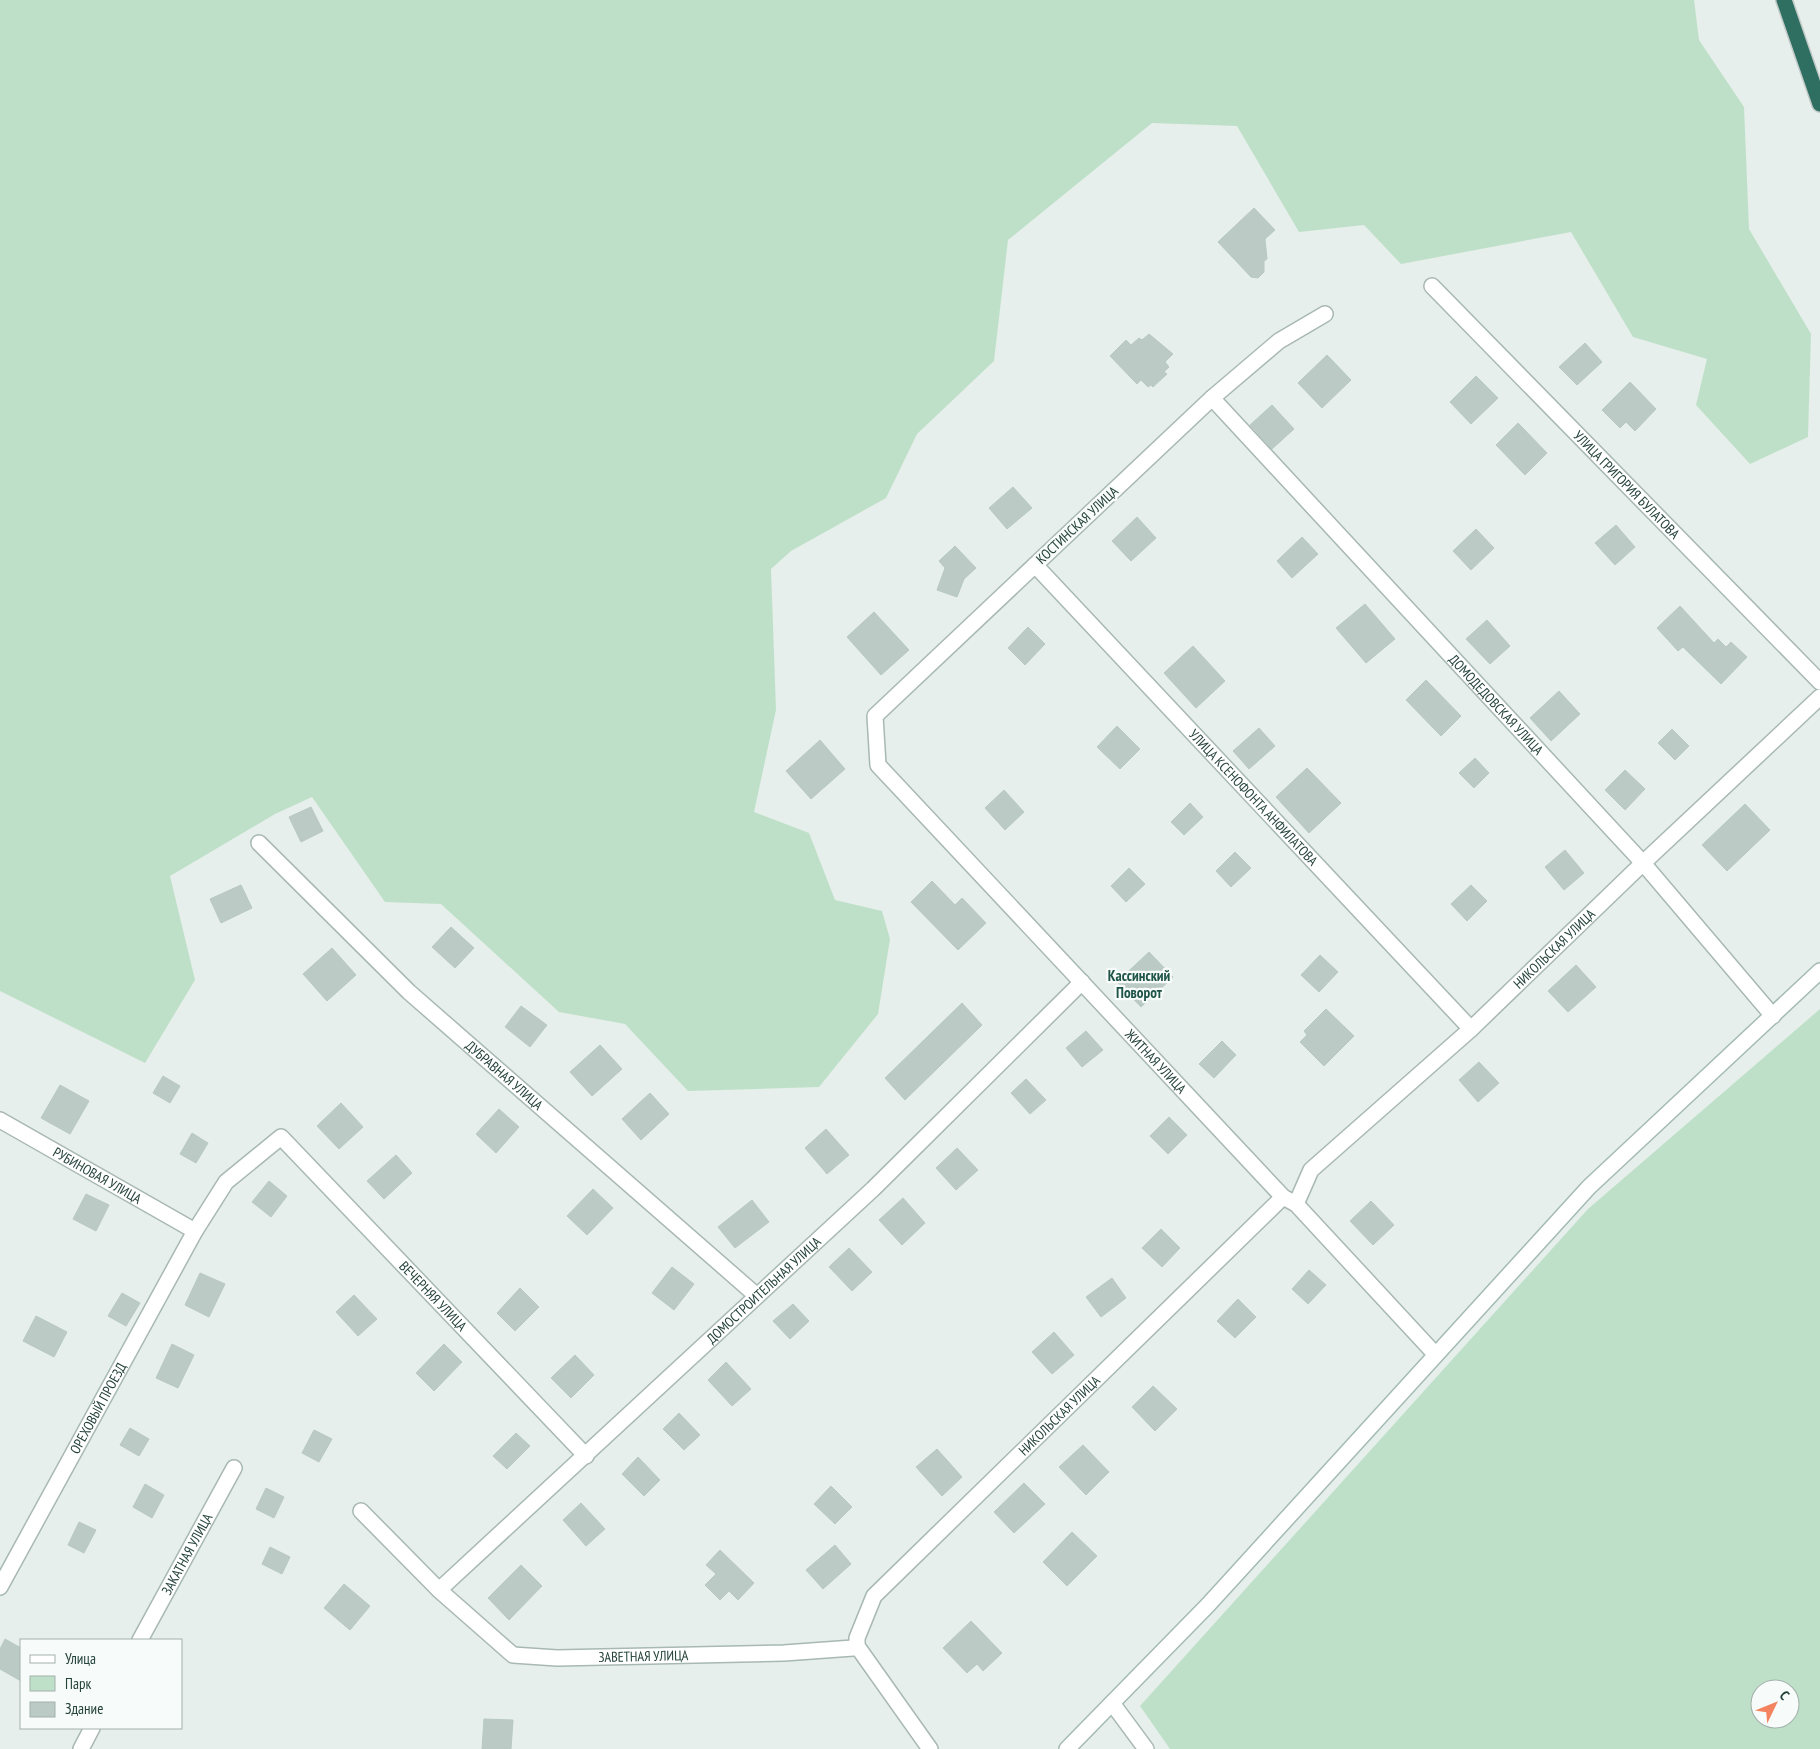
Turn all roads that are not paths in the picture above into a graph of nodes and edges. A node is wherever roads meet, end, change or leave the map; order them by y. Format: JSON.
{"nodes":[{"id":1,"x":1784,"y":0,"type":"edge"},
{"id":2,"x":1820,"y":104,"type":"edge"},
{"id":3,"x":1432,"y":286,"type":"dead end"},
{"id":4,"x":1325,"y":314,"type":"dead end"},
{"id":5,"x":1212,"y":398,"type":"junction"},
{"id":6,"x":1035,"y":565,"type":"junction"},
{"id":7,"x":1820,"y":682,"type":"edge"},
{"id":8,"x":1820,"y":697,"type":"edge"},
{"id":9,"x":878,"y":765,"type":"joint"},
{"id":10,"x":259,"y":843,"type":"dead end"},
{"id":11,"x":1643,"y":863,"type":"junction"},
{"id":12,"x":1820,"y":971,"type":"edge"},
{"id":13,"x":1082,"y":982,"type":"junction"},
{"id":14,"x":1773,"y":1016,"type":"junction"},
{"id":15,"x":1471,"y":1029,"type":"junction"},
{"id":16,"x":0,"y":1120,"type":"edge"},
{"id":17,"x":281,"y":1137,"type":"joint"},
{"id":18,"x":1290,"y":1201,"type":"junction"},
{"id":19,"x":195,"y":1231,"type":"junction"},
{"id":20,"x":757,"y":1296,"type":"junction"},
{"id":21,"x":1435,"y":1354,"type":"junction"},
{"id":22,"x":586,"y":1456,"type":"junction"},
{"id":23,"x":234,"y":1468,"type":"dead end"},
{"id":24,"x":361,"y":1511,"type":"dead end"},
{"id":25,"x":0,"y":1587,"type":"edge"},
{"id":26,"x":439,"y":1590,"type":"junction"},
{"id":27,"x":141,"y":1639,"type":"edge"},
{"id":28,"x":857,"y":1646,"type":"junction"},
{"id":29,"x":1112,"y":1703,"type":"junction"},
{"id":30,"x":91,"y":1729,"type":"edge"},
{"id":31,"x":81,"y":1749,"type":"edge"},
{"id":32,"x":930,"y":1749,"type":"edge"},
{"id":33,"x":1067,"y":1749,"type":"edge"},
{"id":34,"x":1146,"y":1749,"type":"edge"}],
"edges":[{"from":1,"to":2,"type":"highway"},
{"from":3,"to":7,"type":"street","name":"УЛИЦА ГРИГОРИЯ БУЛАТОВА"},
{"from":4,"to":5,"type":"street","name":"КОСТИНСКАЯ УЛИЦА"},
{"from":5,"to":6,"type":"street","name":"КОСТИНСКАЯ УЛИЦА"},
{"from":5,"to":11,"type":"street","name":"ДОМОДЕДОВСКАЯ УЛИЦА"},
{"from":6,"to":9,"type":"street","name":"КОСТИНСКАЯ УЛИЦА"},
{"from":6,"to":15,"type":"street","name":"УЛИЦА КСЕНОФОНТА АНФИЛАТОВА"},
{"from":8,"to":11,"type":"street","name":"НИКОЛЬСКАЯ УЛИЦА"},
{"from":9,"to":13,"type":"street","name":"ЖИТНАЯ УЛИЦА"},
{"from":10,"to":20,"type":"street","name":"ДУБРАВНАЯ УЛИЦА"},
{"from":11,"to":14,"type":"street","name":"ДОМОДЕДОВСКАЯ УЛИЦА"},
{"from":11,"to":15,"type":"street","name":"НИКОЛЬСКАЯ УЛИЦА"},
{"from":12,"to":14,"type":"street"},
{"from":13,"to":18,"type":"street","name":"ЖИТНАЯ УЛИЦА"},
{"from":13,"to":20,"type":"street","name":"ДОМОСТРОИТЕЛЬНАЯ УЛИЦА"},
{"from":14,"to":21,"type":"street"},
{"from":15,"to":18,"type":"street","name":"НИКОЛЬСКАЯ УЛИЦА"},
{"from":16,"to":19,"type":"street","name":"РУБИНОВАЯ УЛИЦА"},
{"from":17,"to":19,"type":"street","name":"ОРЕХОВЫЙ ПРОЕЗД"},
{"from":17,"to":22,"type":"street","name":"ВЕЧЕРНЯЯ УЛИЦА"},
{"from":18,"to":21,"type":"street","name":"ЖИТНАЯ УЛИЦА"},
{"from":18,"to":28,"type":"street","name":"НИКОЛЬСКАЯ УЛИЦА"},
{"from":19,"to":25,"type":"street","name":"ОРЕХОВЫЙ ПРОЕЗД"},
{"from":20,"to":22,"type":"street","name":"ДОМОСТРОИТЕЛЬНАЯ УЛИЦА"},
{"from":21,"to":29,"type":"street"},
{"from":22,"to":26,"type":"street","name":"ДОМОСТРОИТЕЛЬНАЯ УЛИЦА"},
{"from":23,"to":27,"type":"street","name":"ЗАКАТНАЯ УЛИЦА"},
{"from":24,"to":26,"type":"street","name":"ЗАВЕТНАЯ УЛИЦА"},
{"from":26,"to":28,"type":"street","name":"ЗАВЕТНАЯ УЛИЦА"},
{"from":28,"to":32,"type":"street"},
{"from":29,"to":33,"type":"street"},
{"from":29,"to":34,"type":"street"},
{"from":30,"to":31,"type":"street"}]}
